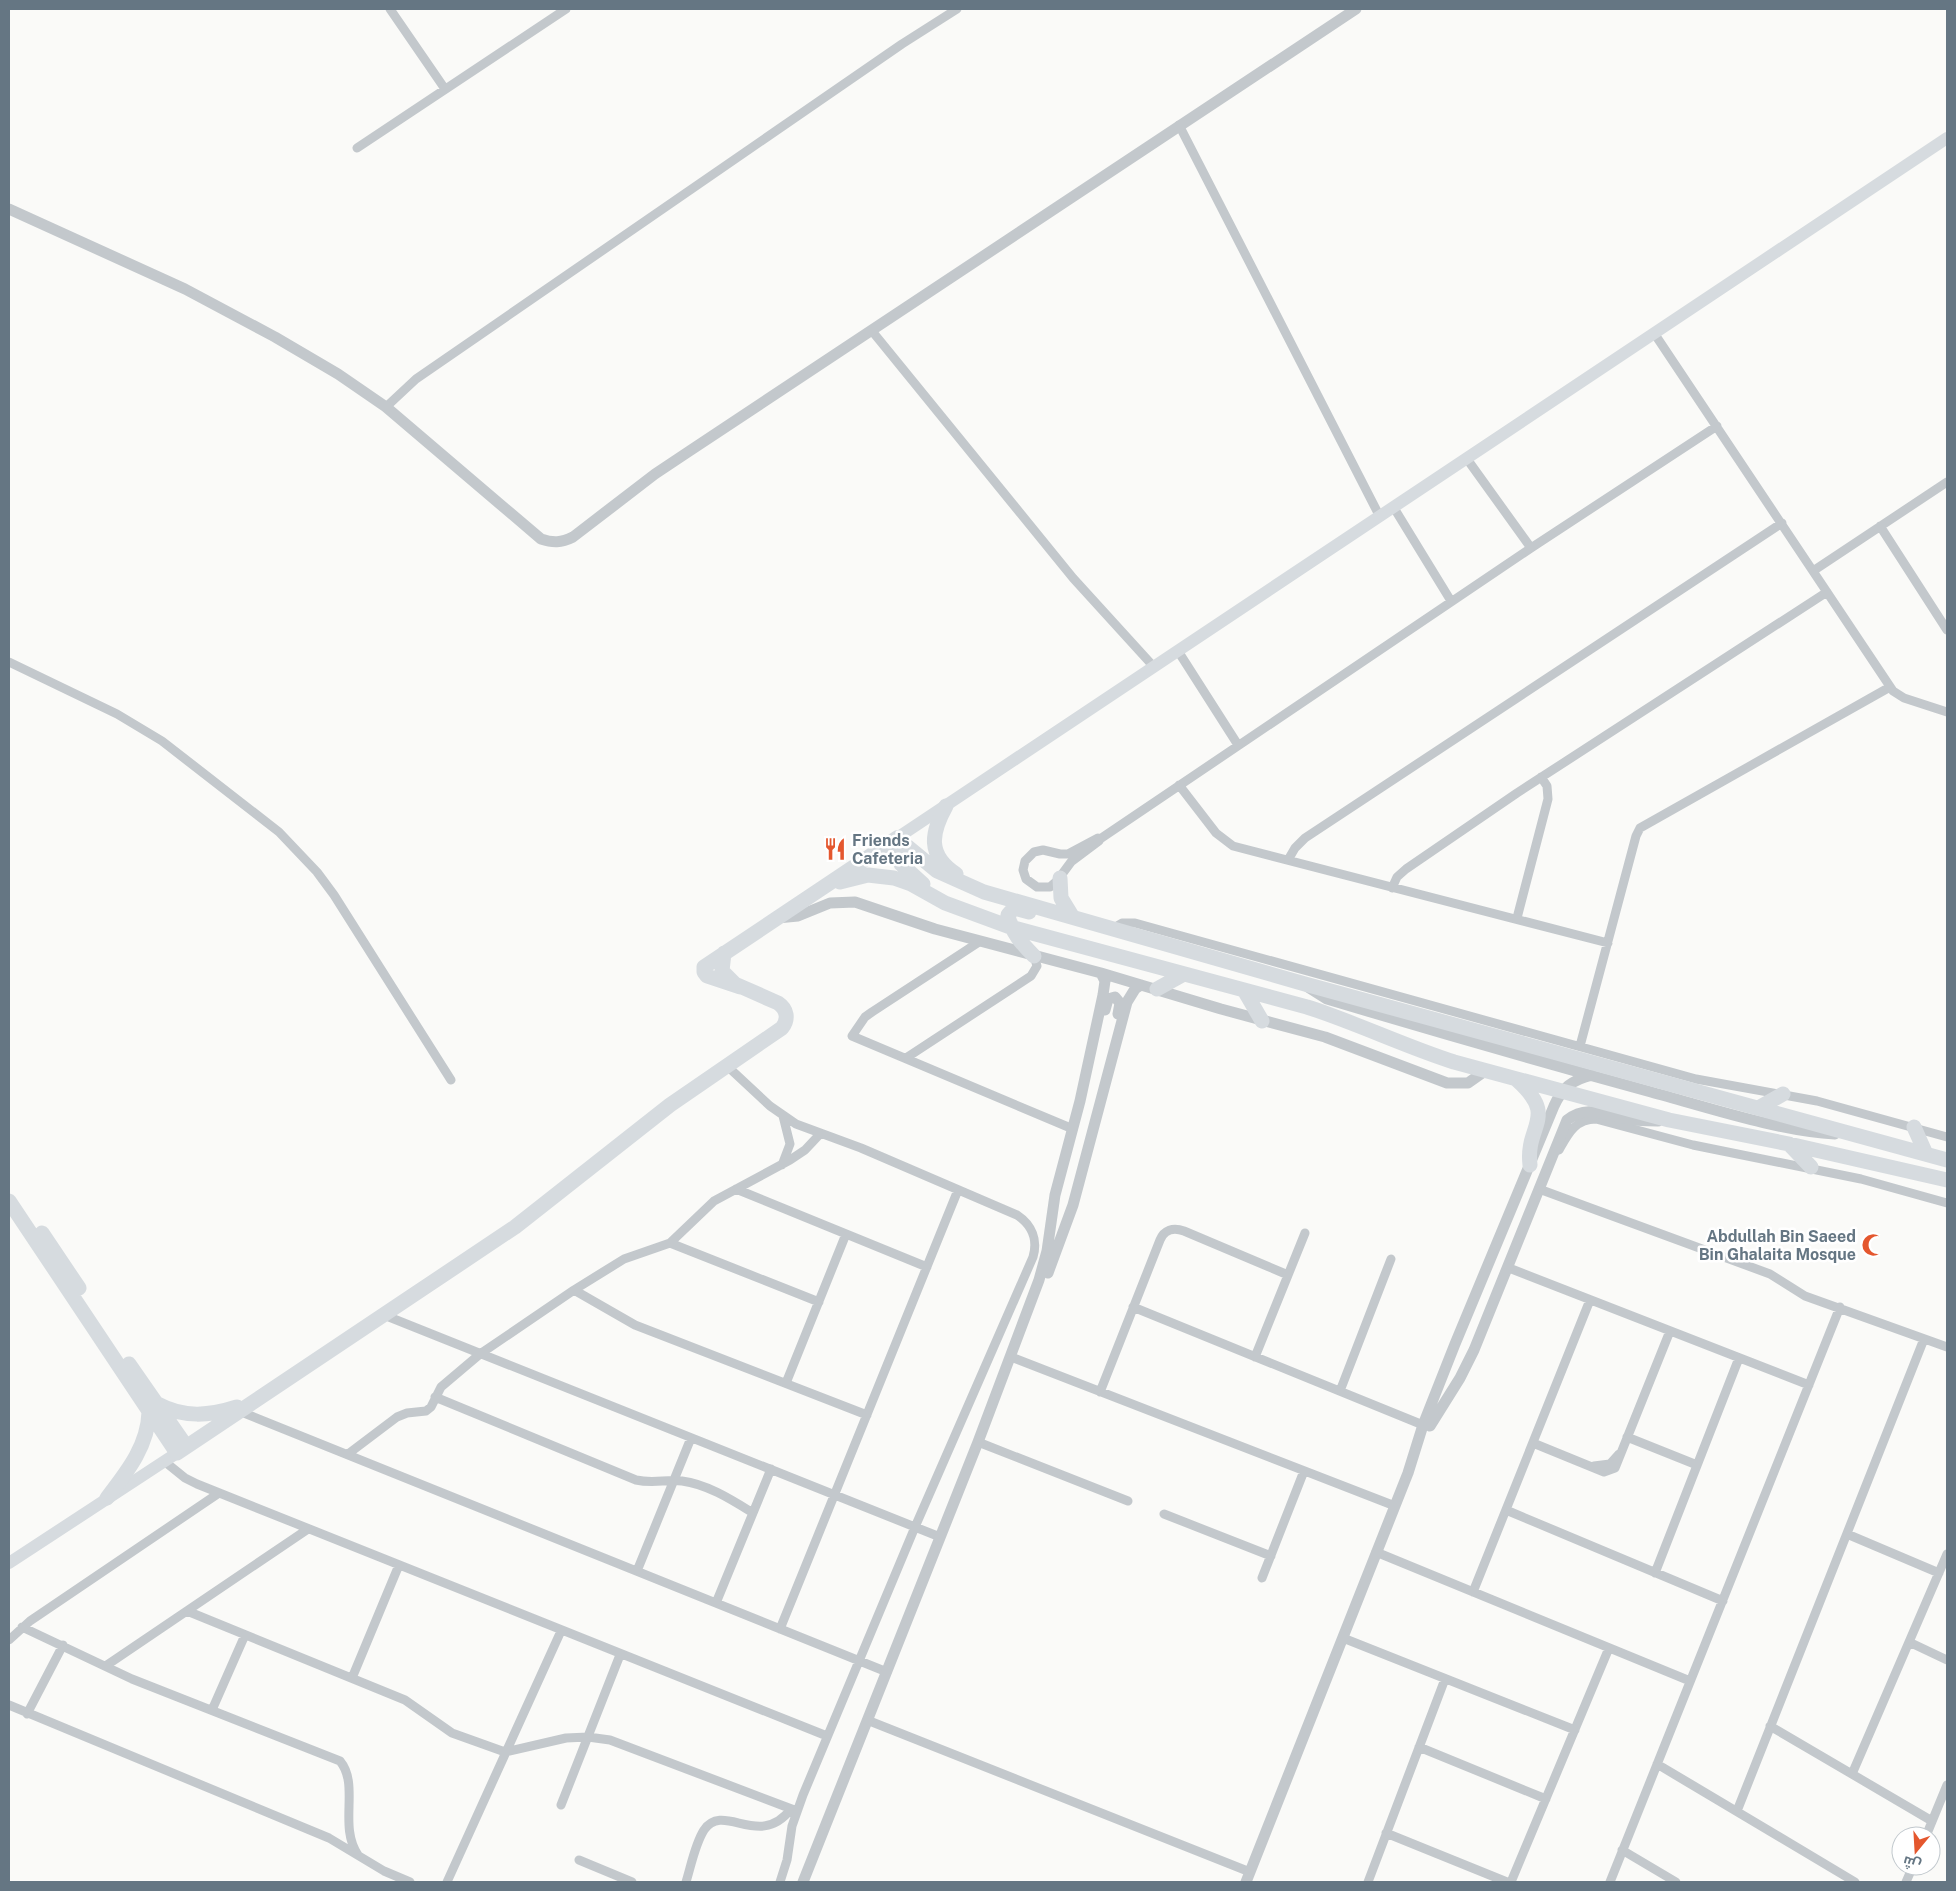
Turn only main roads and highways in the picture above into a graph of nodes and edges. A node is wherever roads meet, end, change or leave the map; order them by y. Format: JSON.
{"nodes":[{"id":1,"x":1947,"y":138,"type":"edge"},
{"id":2,"x":946,"y":806,"type":"junction"},
{"id":3,"x":895,"y":840,"type":"junction"},
{"id":4,"x":1060,"y":878,"type":"road end"},
{"id":5,"x":828,"y":885,"type":"junction"},
{"id":6,"x":1021,"y":902,"type":"junction"},
{"id":7,"x":967,"y":910,"type":"junction"},
{"id":8,"x":1065,"y":914,"type":"junction"},
{"id":9,"x":1010,"y":926,"type":"junction"},
{"id":10,"x":724,"y":953,"type":"junction"},
{"id":11,"x":1034,"y":956,"type":"road end"},
{"id":12,"x":1184,"y":974,"type":"junction"},
{"id":13,"x":740,"y":987,"type":"junction"},
{"id":14,"x":1156,"y":989,"type":"road end"},
{"id":15,"x":1244,"y":990,"type":"junction"},
{"id":16,"x":1262,"y":1020,"type":"road end"},
{"id":17,"x":1516,"y":1079,"type":"junction"},
{"id":18,"x":1783,"y":1094,"type":"road end"},
{"id":19,"x":1760,"y":1107,"type":"junction"},
{"id":20,"x":1914,"y":1127,"type":"road end"},
{"id":21,"x":1789,"y":1144,"type":"junction"},
{"id":22,"x":1926,"y":1154,"type":"junction"},
{"id":23,"x":1947,"y":1160,"type":"edge"},
{"id":24,"x":1530,"y":1165,"type":"road end"},
{"id":25,"x":1811,"y":1167,"type":"road end"},
{"id":26,"x":1947,"y":1180,"type":"edge"},
{"id":27,"x":9,"y":1190,"type":"edge"},
{"id":28,"x":9,"y":1201,"type":"edge"},
{"id":29,"x":253,"y":1402,"type":"junction"},
{"id":30,"x":153,"y":1408,"type":"junction"},
{"id":31,"x":181,"y":1449,"type":"junction"},
{"id":32,"x":107,"y":1498,"type":"junction"},
{"id":33,"x":9,"y":1563,"type":"edge"}],
"edges":[{"from":1,"to":2,"type":"main road"},
{"from":2,"to":3,"type":"main road"},
{"from":2,"to":6,"type":"main road"},
{"from":3,"to":5,"type":"main road"},
{"from":3,"to":6,"type":"main road"},
{"from":3,"to":7,"type":"main road"},
{"from":4,"to":8,"type":"main road"},
{"from":5,"to":7,"type":"main road"},
{"from":5,"to":10,"type":"main road"},
{"from":6,"to":8,"type":"main road"},
{"from":7,"to":9,"type":"main road"},
{"from":8,"to":9,"type":"main road"},
{"from":8,"to":19,"type":"main road"},
{"from":9,"to":11,"type":"main road"},
{"from":9,"to":12,"type":"main road"},
{"from":10,"to":13,"type":"main road"},
{"from":10,"to":13,"type":"main road"},
{"from":12,"to":14,"type":"main road"},
{"from":12,"to":15,"type":"main road"},
{"from":13,"to":29,"type":"main road"},
{"from":15,"to":16,"type":"main road"},
{"from":15,"to":17,"type":"main road"},
{"from":17,"to":21,"type":"main road"},
{"from":17,"to":24,"type":"main road"},
{"from":18,"to":19,"type":"main road"},
{"from":19,"to":22,"type":"main road"},
{"from":20,"to":22,"type":"main road"},
{"from":21,"to":25,"type":"main road"},
{"from":21,"to":26,"type":"main road"},
{"from":22,"to":23,"type":"main road"},
{"from":27,"to":30,"type":"main road"},
{"from":28,"to":30,"type":"main road"},
{"from":29,"to":30,"type":"main road"},
{"from":29,"to":31,"type":"main road"},
{"from":30,"to":31,"type":"main road"},
{"from":30,"to":32,"type":"main road"},
{"from":31,"to":32,"type":"main road"},
{"from":32,"to":33,"type":"main road"}]}
